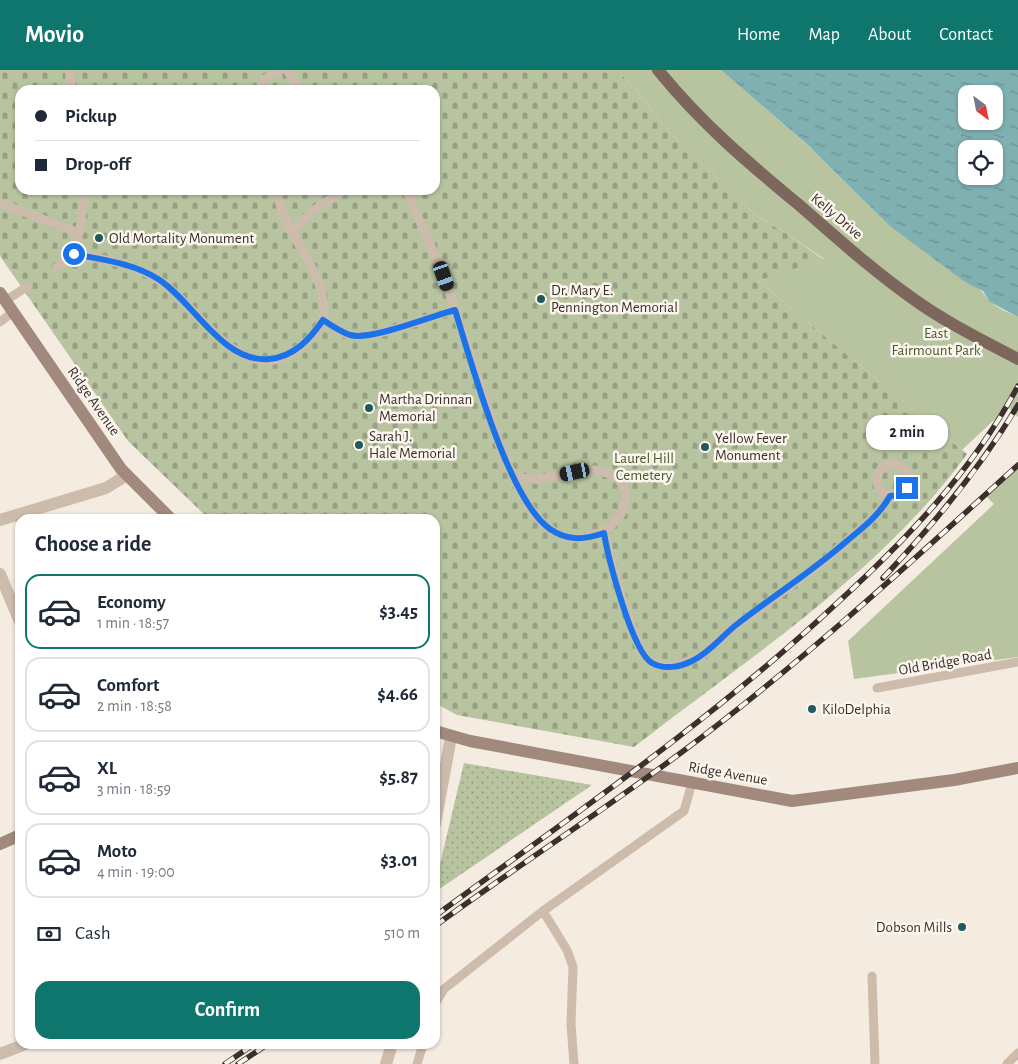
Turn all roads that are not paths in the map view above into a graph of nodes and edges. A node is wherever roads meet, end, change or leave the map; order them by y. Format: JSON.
{"nodes":[{"id":1,"x":69,"y":70,"type":"edge"},
{"id":2,"x":280,"y":70,"type":"edge"},
{"id":3,"x":287,"y":70,"type":"edge"},
{"id":4,"x":658,"y":70,"type":"edge"},
{"id":5,"x":71,"y":85,"type":"edge"},
{"id":6,"x":262,"y":85,"type":"edge"},
{"id":7,"x":296,"y":85,"type":"edge"},
{"id":8,"x":83,"y":195,"type":"edge"},
{"id":9,"x":277,"y":195,"type":"edge"},
{"id":10,"x":334,"y":195,"type":"edge"},
{"id":11,"x":408,"y":195,"type":"edge"},
{"id":12,"x":0,"y":203,"type":"edge"},
{"id":13,"x":292,"y":231,"type":"junction"},
{"id":14,"x":79,"y":232,"type":"junction"},
{"id":15,"x":74,"y":254,"type":"junction"},
{"id":16,"x":57,"y":266,"type":"dead end"},
{"id":17,"x":28,"y":286,"type":"dead end"},
{"id":18,"x":3,"y":297,"type":"edge"},
{"id":19,"x":455,"y":310,"type":"junction"},
{"id":20,"x":13,"y":312,"type":"junction"},
{"id":21,"x":323,"y":320,"type":"junction"},
{"id":22,"x":0,"y":322,"type":"edge"},
{"id":23,"x":1018,"y":359,"type":"edge"},
{"id":24,"x":127,"y":476,"type":"junction"},
{"id":25,"x":514,"y":476,"type":"junction"},
{"id":26,"x":890,"y":496,"type":"dead end"},
{"id":27,"x":20,"y":514,"type":"edge"},
{"id":28,"x":166,"y":514,"type":"edge"},
{"id":29,"x":15,"y":515,"type":"edge"},
{"id":30,"x":0,"y":520,"type":"edge"},
{"id":31,"x":604,"y":533,"type":"junction"},
{"id":32,"x":0,"y":574,"type":"edge"},
{"id":33,"x":15,"y":610,"type":"edge"},
{"id":34,"x":1018,"y":662,"type":"edge"},
{"id":35,"x":877,"y":688,"type":"dead end"},
{"id":36,"x":440,"y":733,"type":"edge"},
{"id":37,"x":451,"y":737,"type":"junction"},
{"id":38,"x":1018,"y":768,"type":"edge"},
{"id":39,"x":692,"y":783,"type":"junction"},
{"id":40,"x":440,"y":797,"type":"edge"},
{"id":41,"x":15,"y":837,"type":"edge"},
{"id":42,"x":0,"y":844,"type":"edge"},
{"id":43,"x":543,"y":911,"type":"junction"},
{"id":44,"x":872,"y":976,"type":"dead end"},
{"id":45,"x":440,"y":995,"type":"edge"},
{"id":46,"x":15,"y":1048,"type":"edge"},
{"id":47,"x":390,"y":1049,"type":"edge"},
{"id":48,"x":422,"y":1049,"type":"edge"},
{"id":49,"x":1018,"y":1053,"type":"edge"},
{"id":50,"x":0,"y":1054,"type":"edge"},
{"id":51,"x":872,"y":1063,"type":"edge"},
{"id":52,"x":386,"y":1064,"type":"edge"},
{"id":53,"x":417,"y":1064,"type":"edge"},
{"id":54,"x":574,"y":1064,"type":"edge"},
{"id":55,"x":1006,"y":1064,"type":"edge"}],
"edges":[{"from":1,"to":5,"type":"lane"},
{"from":2,"to":6,"type":"lane"},
{"from":3,"to":7,"type":"lane"},
{"from":4,"to":23,"type":"main road","name":"Kelly Drive"},
{"from":8,"to":14,"type":"lane"},
{"from":9,"to":13,"type":"lane"},
{"from":10,"to":13,"type":"lane"},
{"from":11,"to":19,"type":"lane"},
{"from":12,"to":14,"type":"lane"},
{"from":13,"to":21,"type":"lane"},
{"from":14,"to":15,"type":"lane"},
{"from":15,"to":16,"type":"lane"},
{"from":15,"to":21,"type":"lane"},
{"from":17,"to":18,"type":"lane"},
{"from":18,"to":20,"type":"main road","name":"Ridge Avenue"},
{"from":19,"to":21,"type":"lane"},
{"from":19,"to":25,"type":"lane"},
{"from":20,"to":22,"type":"lane"},
{"from":20,"to":24,"type":"main road","name":"Ridge Avenue"},
{"from":24,"to":27,"type":"street"},
{"from":24,"to":28,"type":"main road","name":"Ridge Avenue"},
{"from":25,"to":31,"type":"lane"},
{"from":25,"to":31,"type":"lane"},
{"from":26,"to":31,"type":"lane"},
{"from":29,"to":30,"type":"street"},
{"from":32,"to":33,"type":"street"},
{"from":34,"to":35,"type":"lane","name":"Old Bridge Road"},
{"from":36,"to":37,"type":"main road","name":"Ridge Avenue"},
{"from":37,"to":39,"type":"main road","name":"Ridge Avenue"},
{"from":37,"to":40,"type":"street"},
{"from":38,"to":39,"type":"main road","name":"Ridge Avenue"},
{"from":39,"to":43,"type":"lane"},
{"from":41,"to":42,"type":"main road"},
{"from":43,"to":45,"type":"lane"},
{"from":43,"to":54,"type":"lane"},
{"from":44,"to":51,"type":"lane"},
{"from":46,"to":50,"type":"street"},
{"from":47,"to":52,"type":"street"},
{"from":48,"to":53,"type":"lane"},
{"from":49,"to":55,"type":"lane"}]}
